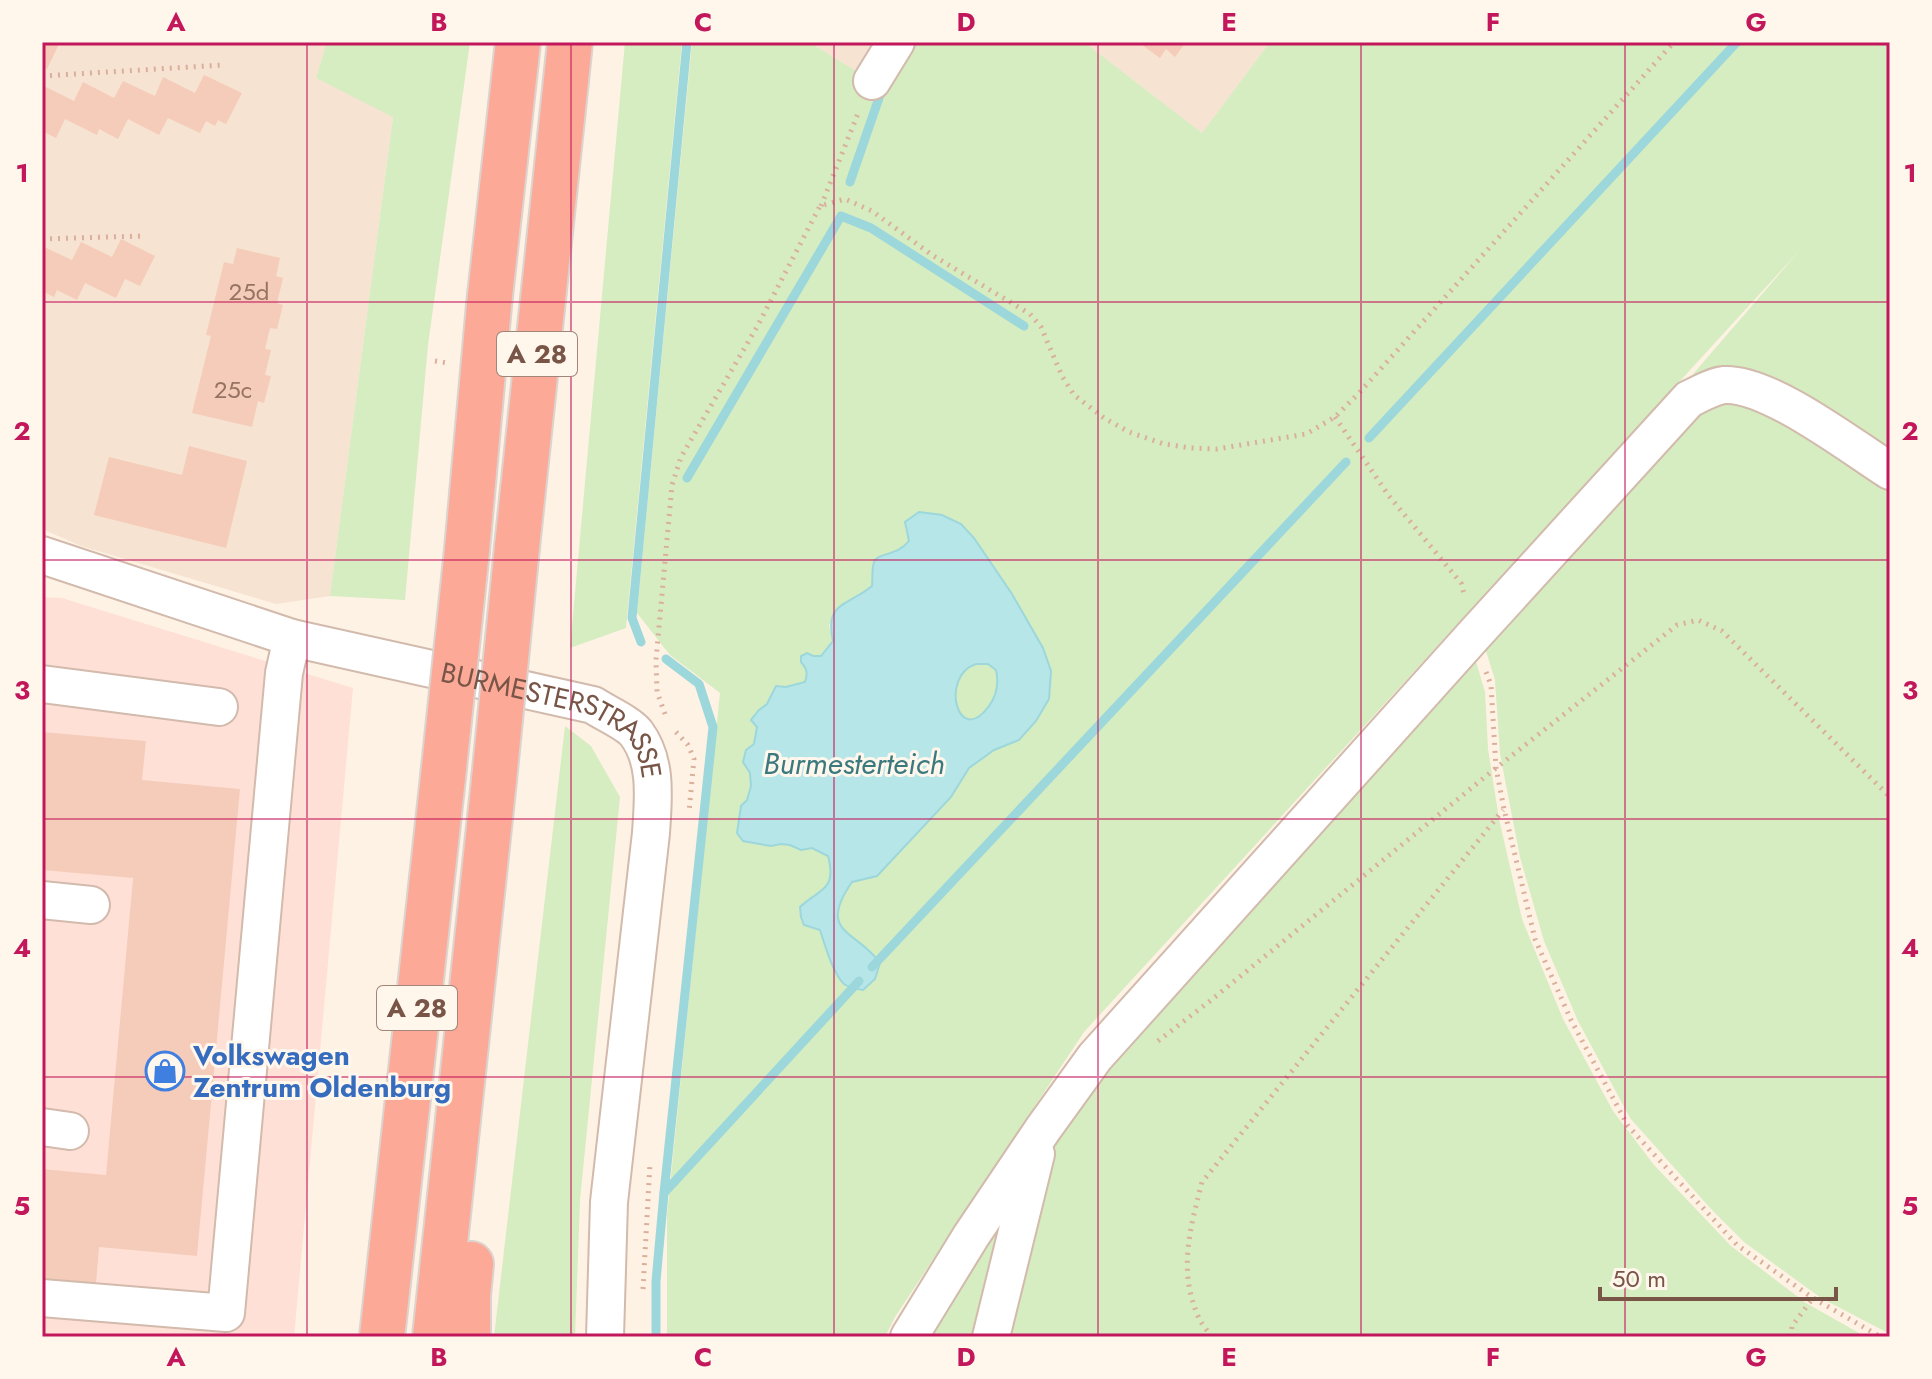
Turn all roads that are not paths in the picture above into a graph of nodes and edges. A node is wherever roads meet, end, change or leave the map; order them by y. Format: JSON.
{"nodes":[{"id":1,"x":518,"y":42,"type":"edge"},
{"id":2,"x":570,"y":42,"type":"edge"},
{"id":3,"x":896,"y":42,"type":"edge"},
{"id":4,"x":872,"y":81,"type":"road end"},
{"id":5,"x":1890,"y":471,"type":"edge"},
{"id":6,"x":42,"y":555,"type":"edge"},
{"id":7,"x":292,"y":638,"type":"junction"},
{"id":8,"x":42,"y":684,"type":"edge"},
{"id":9,"x":219,"y":707,"type":"dead end"},
{"id":10,"x":42,"y":900,"type":"edge"},
{"id":11,"x":91,"y":905,"type":"dead end"},
{"id":12,"x":476,"y":944,"type":"junction"},
{"id":13,"x":1043,"y":1129,"type":"junction"},
{"id":14,"x":392,"y":1240,"type":"junction"},
{"id":15,"x":42,"y":1298,"type":"edge"},
{"id":16,"x":356,"y":1337,"type":"edge"},
{"id":17,"x":382,"y":1337,"type":"edge"},
{"id":18,"x":435,"y":1337,"type":"edge"},
{"id":19,"x":468,"y":1337,"type":"edge"},
{"id":20,"x":605,"y":1337,"type":"edge"},
{"id":21,"x":909,"y":1337,"type":"edge"},
{"id":22,"x":991,"y":1337,"type":"edge"}],
"edges":[{"from":1,"to":14,"type":"highway","number":"A 28","bridge":true},
{"from":2,"to":12,"type":"highway","number":"A 28","bridge":true},
{"from":3,"to":4,"type":"street"},
{"from":5,"to":13,"type":"street"},
{"from":6,"to":7,"type":"street","name":"BURMESTERSTRASSE"},
{"from":7,"to":15,"type":"street"},
{"from":7,"to":20,"type":"street","name":"BURMESTERSTRASSE"},
{"from":8,"to":9,"type":"street"},
{"from":10,"to":11,"type":"street"},
{"from":12,"to":18,"type":"highway","number":"A 28"},
{"from":12,"to":19,"type":"highway"},
{"from":13,"to":21,"type":"street"},
{"from":13,"to":22,"type":"street"},
{"from":14,"to":16,"type":"highway"},
{"from":14,"to":17,"type":"highway","number":"A 28"}]}
